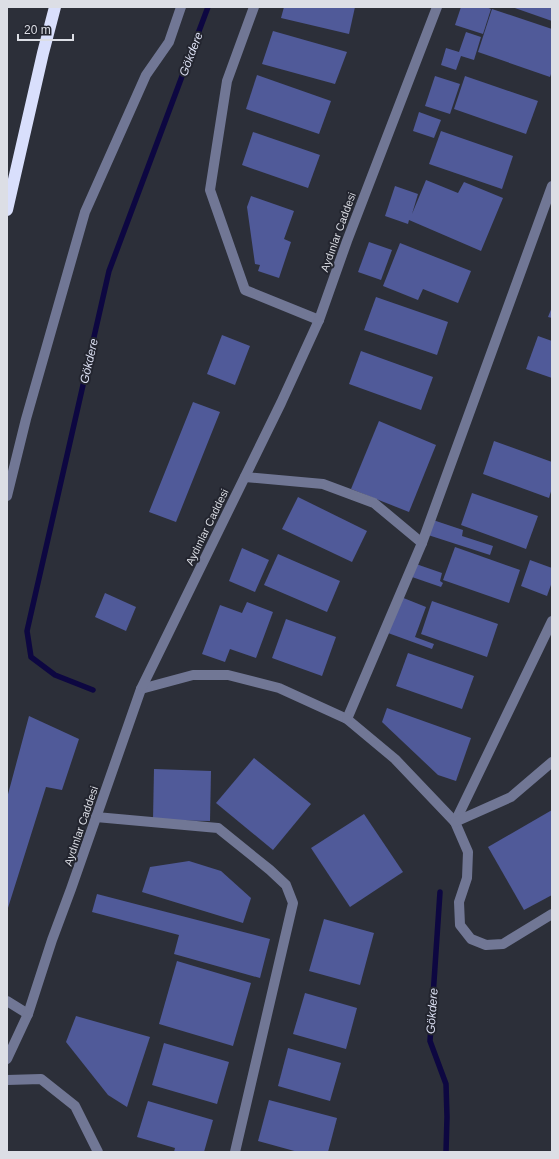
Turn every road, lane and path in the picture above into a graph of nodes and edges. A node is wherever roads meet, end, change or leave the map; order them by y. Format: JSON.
{"nodes":[{"id":1,"x":55,"y":7,"type":"edge"},
{"id":2,"x":181,"y":7,"type":"edge"},
{"id":3,"x":254,"y":7,"type":"edge"},
{"id":4,"x":436,"y":7,"type":"edge"},
{"id":5,"x":552,"y":186,"type":"edge"},
{"id":6,"x":7,"y":210,"type":"edge"},
{"id":7,"x":319,"y":320,"type":"junction"},
{"id":8,"x":245,"y":477,"type":"junction"},
{"id":9,"x":7,"y":496,"type":"edge"},
{"id":10,"x":422,"y":543,"type":"junction"},
{"id":11,"x":552,"y":621,"type":"edge"},
{"id":12,"x":141,"y":688,"type":"junction"},
{"id":13,"x":347,"y":719,"type":"junction"},
{"id":14,"x":552,"y":762,"type":"edge"},
{"id":15,"x":96,"y":817,"type":"junction"},
{"id":16,"x":455,"y":822,"type":"junction"},
{"id":17,"x":552,"y":914,"type":"edge"},
{"id":18,"x":7,"y":1001,"type":"edge"},
{"id":19,"x":28,"y":1014,"type":"junction"},
{"id":20,"x":7,"y":1059,"type":"edge"},
{"id":21,"x":7,"y":1080,"type":"edge"},
{"id":22,"x":98,"y":1152,"type":"edge"},
{"id":23,"x":235,"y":1152,"type":"edge"}],
"edges":[{"from":1,"to":6,"type":"highway"},
{"from":2,"to":9,"type":"street"},
{"from":3,"to":7,"type":"street"},
{"from":4,"to":7,"type":"street","name":"Aydınlar Caddesi"},
{"from":5,"to":10,"type":"street"},
{"from":7,"to":8,"type":"street","name":"Aydınlar Caddesi"},
{"from":8,"to":10,"type":"street"},
{"from":8,"to":12,"type":"street","name":"Aydınlar Caddesi"},
{"from":10,"to":13,"type":"street"},
{"from":11,"to":16,"type":"street"},
{"from":12,"to":13,"type":"street"},
{"from":12,"to":15,"type":"street","name":"Aydınlar Caddesi"},
{"from":13,"to":16,"type":"street"},
{"from":14,"to":16,"type":"street"},
{"from":15,"to":19,"type":"street","name":"Aydınlar Caddesi"},
{"from":15,"to":23,"type":"street"},
{"from":16,"to":17,"type":"street"},
{"from":18,"to":19,"type":"street"},
{"from":19,"to":20,"type":"street","name":"Aydınlar Caddesi"},
{"from":21,"to":22,"type":"street"}]}
